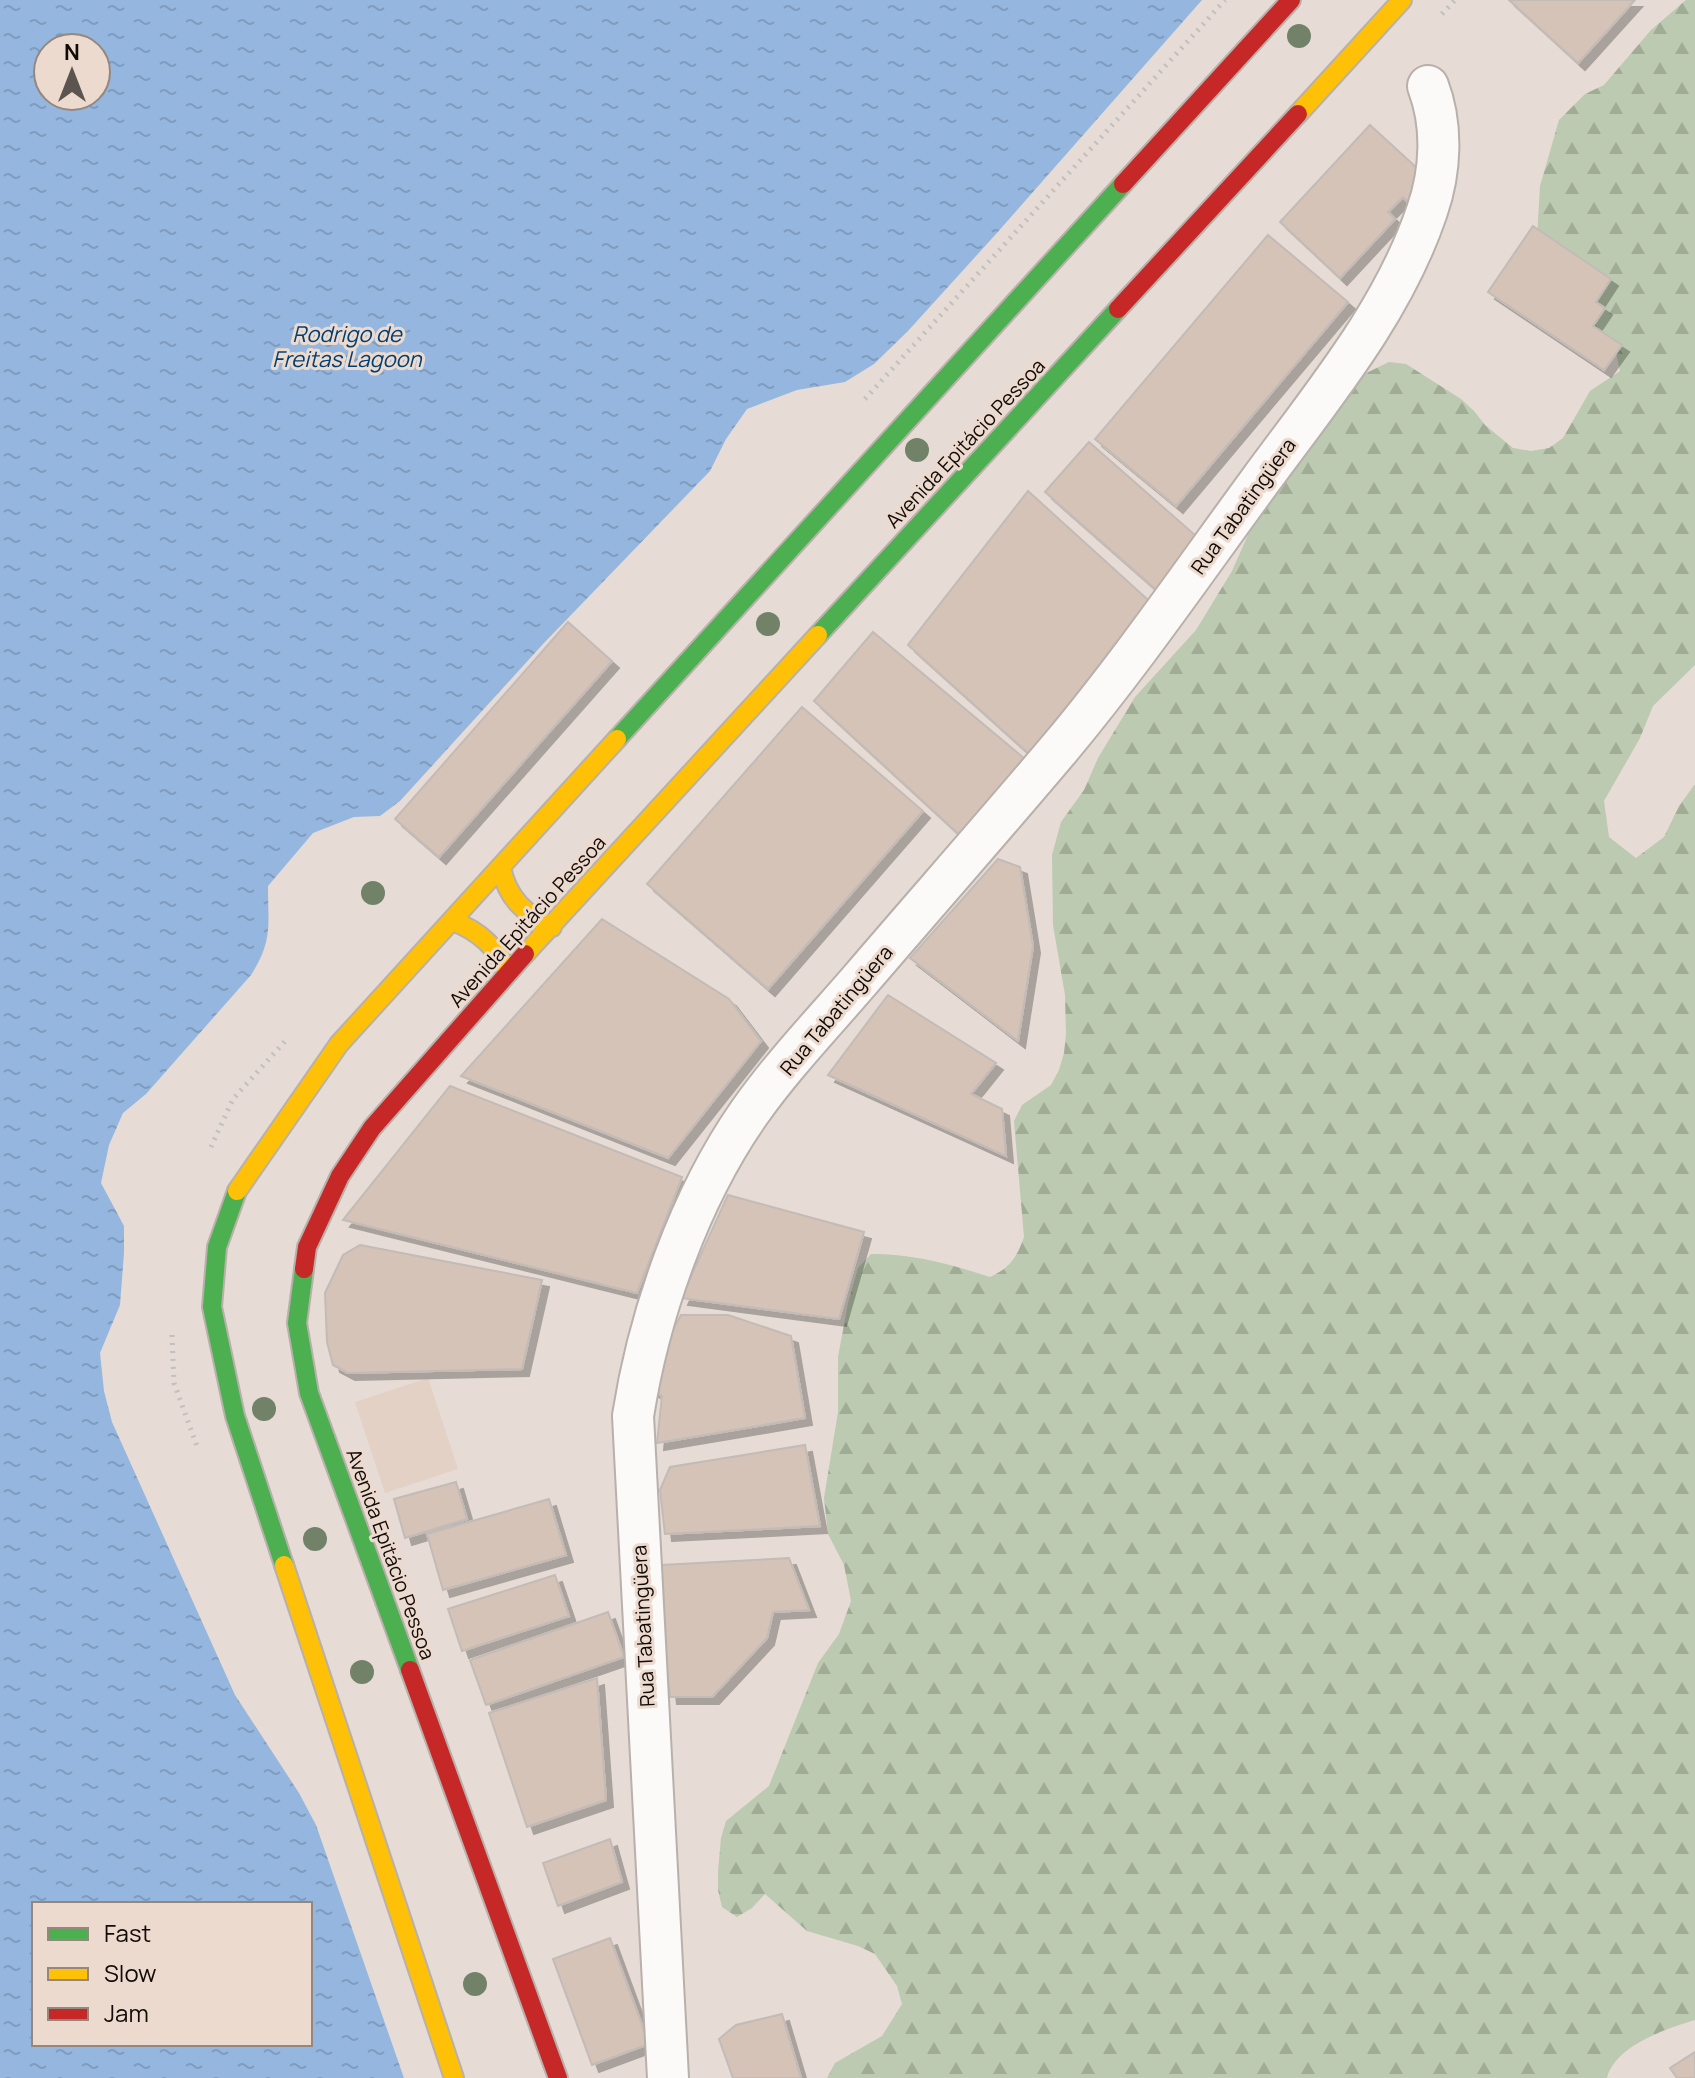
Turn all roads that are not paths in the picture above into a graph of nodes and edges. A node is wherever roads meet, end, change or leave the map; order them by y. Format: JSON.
{"nodes":[{"id":1,"x":1291,"y":0,"type":"edge"},
{"id":2,"x":1402,"y":0,"type":"edge"},
{"id":3,"x":1428,"y":86,"type":"dead end"},
{"id":4,"x":501,"y":868,"type":"junction"},
{"id":5,"x":453,"y":921,"type":"junction"},
{"id":6,"x":552,"y":927,"type":"junction"},
{"id":7,"x":509,"y":972,"type":"junction"},
{"id":8,"x":454,"y":2078,"type":"edge"},
{"id":9,"x":558,"y":2078,"type":"edge"},
{"id":10,"x":668,"y":2078,"type":"edge"}],
"edges":[{"from":1,"to":4,"type":"highway"},
{"from":2,"to":6,"type":"highway","name":"Avenida Epitácio Pessoa"},
{"from":3,"to":10,"type":"street","name":"Rua Tabatingüera"},
{"from":4,"to":5,"type":"highway"},
{"from":4,"to":6,"type":"highway"},
{"from":5,"to":7,"type":"highway"},
{"from":5,"to":8,"type":"highway"},
{"from":6,"to":7,"type":"highway","name":"Avenida Epitácio Pessoa"},
{"from":7,"to":9,"type":"highway","name":"Avenida Epitácio Pessoa"}]}
